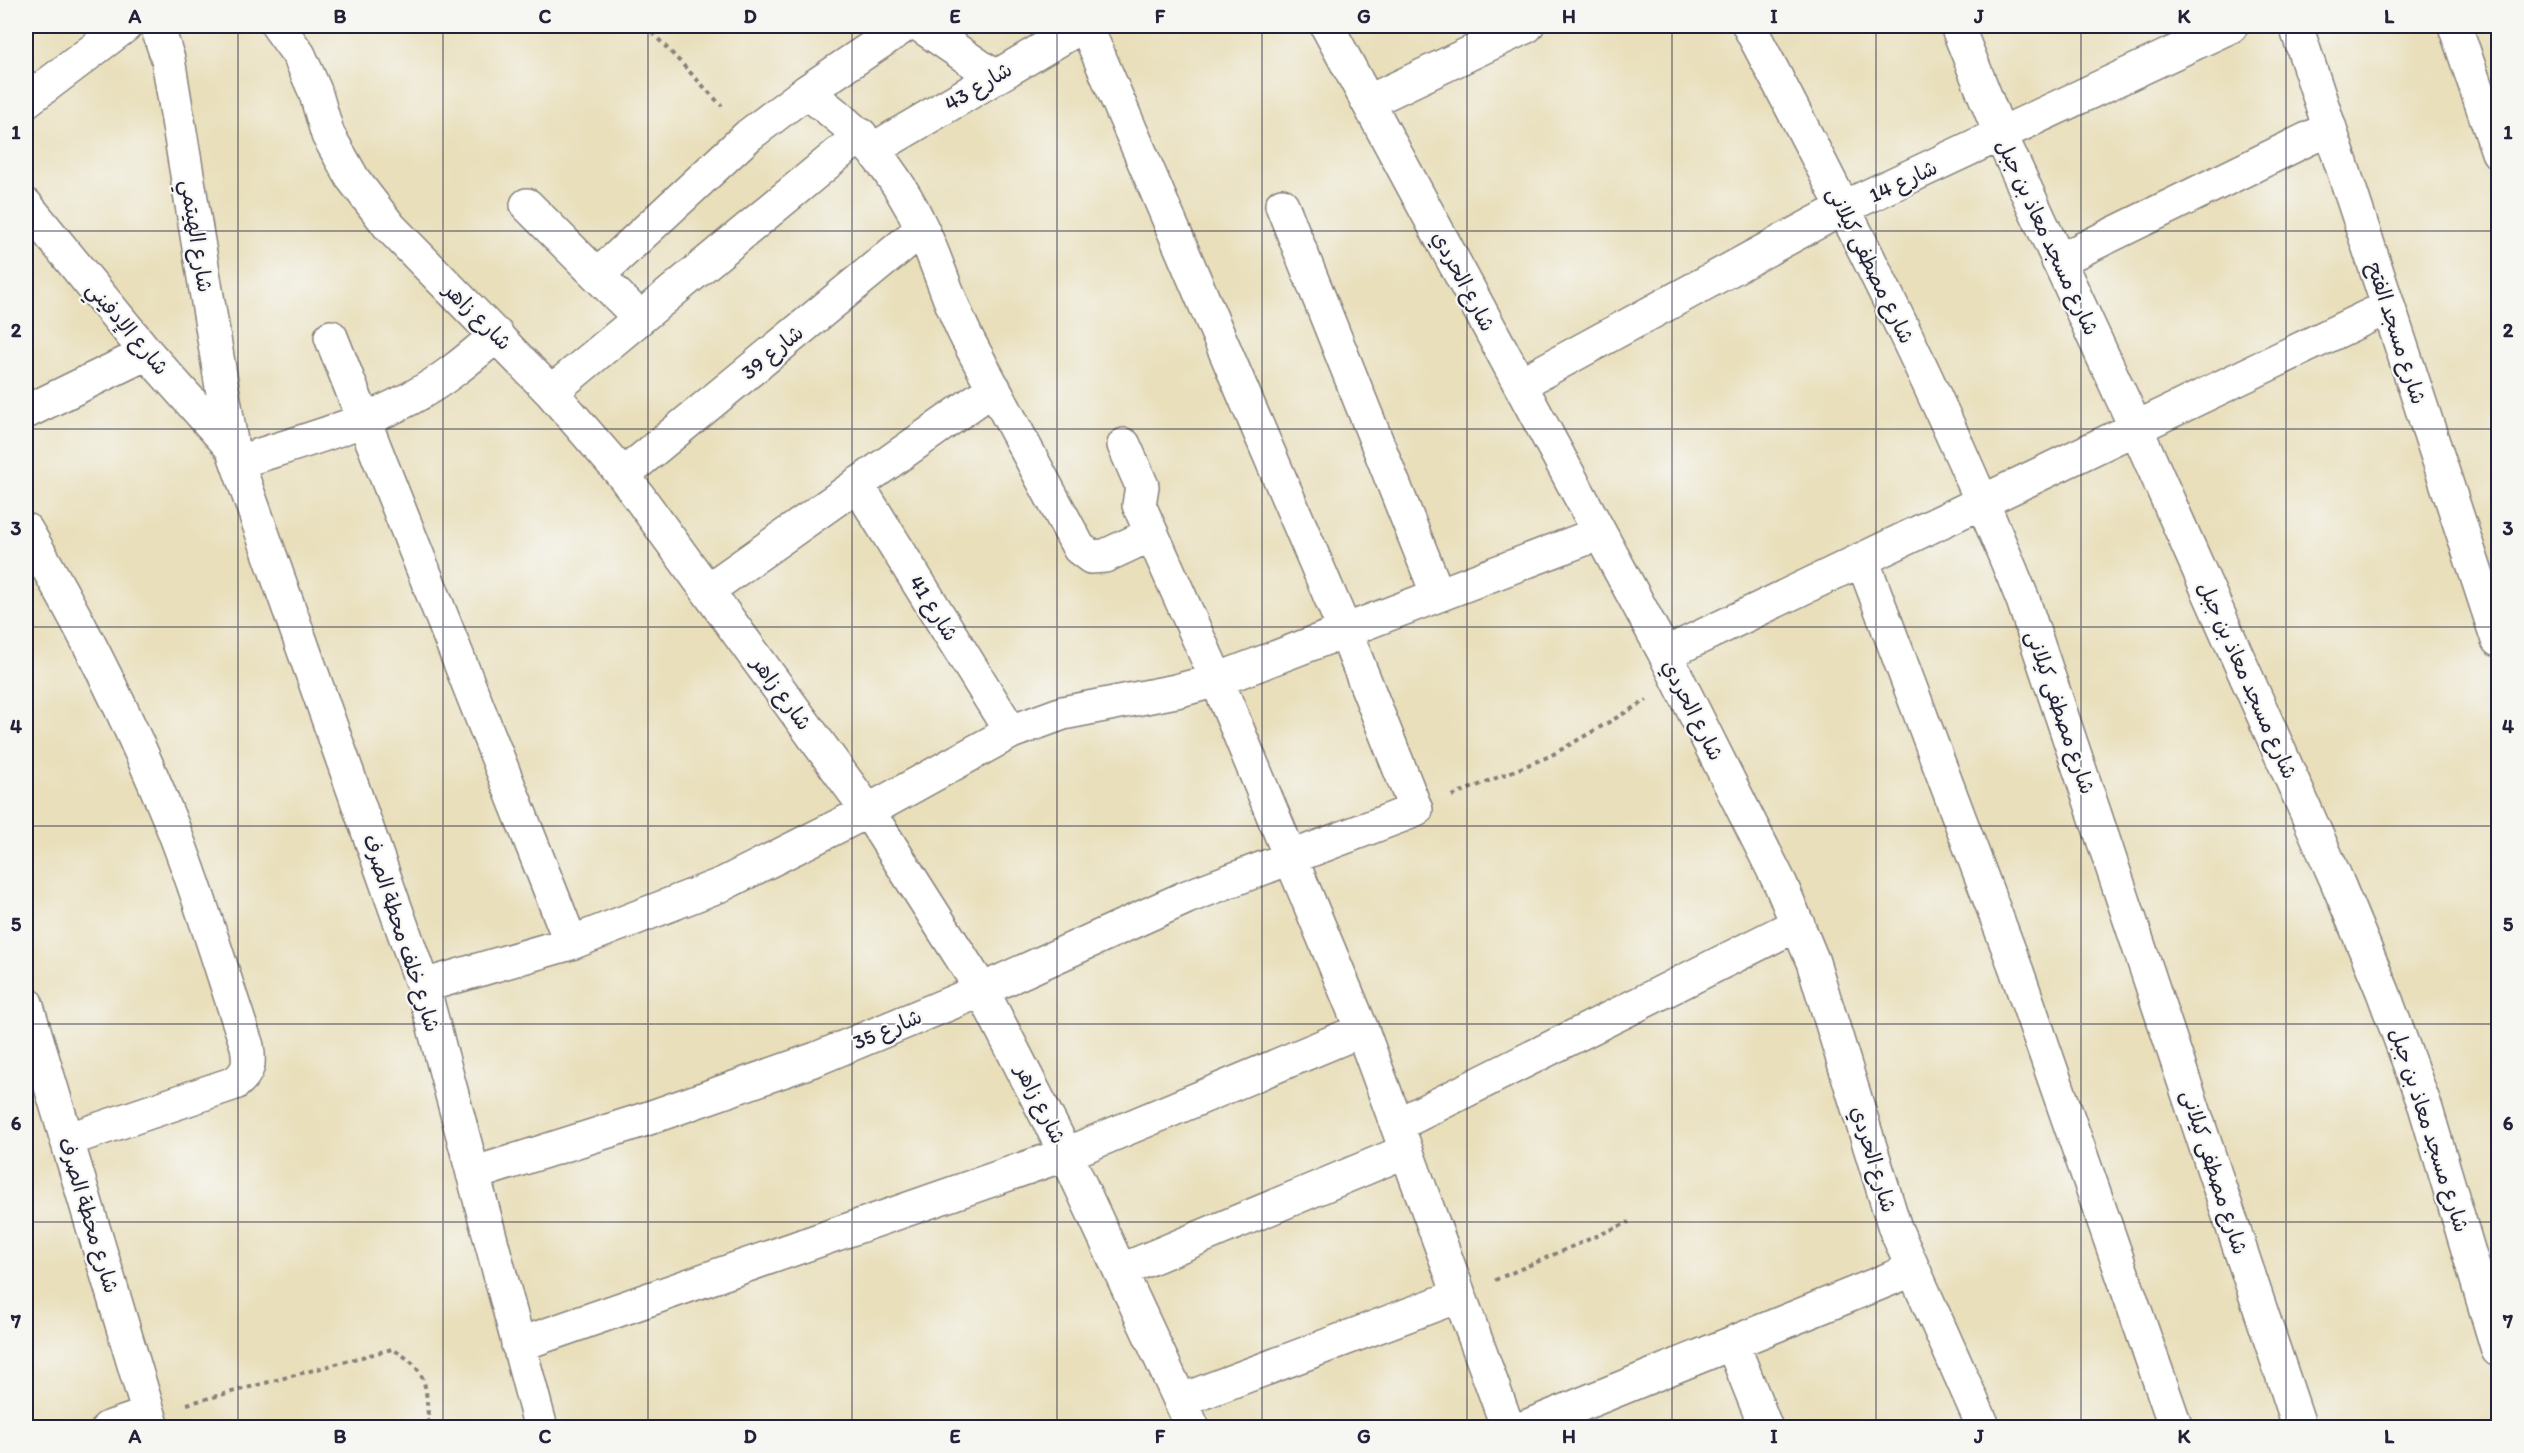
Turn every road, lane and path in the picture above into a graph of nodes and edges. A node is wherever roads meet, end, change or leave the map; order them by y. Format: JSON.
{"nodes":[{"id":1,"x":126,"y":26,"type":"edge"},
{"id":2,"x":157,"y":26,"type":"edge"},
{"id":3,"x":278,"y":26,"type":"edge"},
{"id":4,"x":646,"y":26,"type":"edge"},
{"id":5,"x":904,"y":26,"type":"edge"},
{"id":6,"x":921,"y":26,"type":"edge"},
{"id":7,"x":1084,"y":26,"type":"edge"},
{"id":8,"x":1327,"y":26,"type":"edge"},
{"id":9,"x":1527,"y":26,"type":"edge"},
{"id":10,"x":1749,"y":26,"type":"edge"},
{"id":11,"x":1957,"y":26,"type":"edge"},
{"id":12,"x":2231,"y":26,"type":"edge"},
{"id":13,"x":2296,"y":26,"type":"edge"},
{"id":14,"x":2455,"y":26,"type":"edge"},
{"id":15,"x":994,"y":76,"type":"junction"},
{"id":16,"x":806,"y":92,"type":"junction"},
{"id":17,"x":26,"y":101,"type":"edge"},
{"id":18,"x":1368,"y":102,"type":"junction"},
{"id":19,"x":2330,"y":128,"type":"junction"},
{"id":20,"x":749,"y":135,"type":"junction"},
{"id":21,"x":2001,"y":135,"type":"junction"},
{"id":22,"x":867,"y":142,"type":"junction"},
{"id":23,"x":2499,"y":152,"type":"edge"},
{"id":24,"x":26,"y":205,"type":"edge"},
{"id":25,"x":527,"y":205,"type":"dead end"},
{"id":26,"x":1282,"y":205,"type":"dead end"},
{"id":27,"x":1845,"y":207,"type":"junction"},
{"id":28,"x":922,"y":229,"type":"junction"},
{"id":29,"x":2058,"y":261,"type":"junction"},
{"id":30,"x":598,"y":275,"type":"junction"},
{"id":31,"x":2388,"y":307,"type":"junction"},
{"id":32,"x":640,"y":318,"type":"junction"},
{"id":33,"x":497,"y":335,"type":"junction"},
{"id":34,"x":331,"y":337,"type":"dead end"},
{"id":35,"x":147,"y":353,"type":"junction"},
{"id":36,"x":1520,"y":384,"type":"junction"},
{"id":37,"x":994,"y":388,"type":"junction"},
{"id":38,"x":551,"y":392,"type":"junction"},
{"id":39,"x":26,"y":412,"type":"edge"},
{"id":40,"x":364,"y":420,"type":"junction"},
{"id":41,"x":2136,"y":428,"type":"junction"},
{"id":42,"x":1124,"y":444,"type":"dead end"},
{"id":43,"x":235,"y":455,"type":"junction"},
{"id":44,"x":622,"y":475,"type":"junction"},
{"id":45,"x":857,"y":484,"type":"junction"},
{"id":46,"x":1983,"y":501,"type":"junction"},
{"id":47,"x":26,"y":530,"type":"edge"},
{"id":48,"x":1600,"y":533,"type":"junction"},
{"id":49,"x":1152,"y":534,"type":"junction"},
{"id":50,"x":1862,"y":560,"type":"junction"},
{"id":51,"x":708,"y":590,"type":"junction"},
{"id":52,"x":1437,"y":595,"type":"junction"},
{"id":53,"x":1345,"y":631,"type":"junction"},
{"id":54,"x":2499,"y":640,"type":"edge"},
{"id":55,"x":1672,"y":668,"type":"junction"},
{"id":56,"x":1217,"y":680,"type":"junction"},
{"id":57,"x":1011,"y":732,"type":"junction"},
{"id":58,"x":1416,"y":810,"type":"junction"},
{"id":59,"x":868,"y":812,"type":"junction"},
{"id":60,"x":1291,"y":858,"type":"junction"},
{"id":61,"x":1798,"y":924,"type":"junction"},
{"id":62,"x":571,"y":943,"type":"junction"},
{"id":63,"x":423,"y":986,"type":"junction"},
{"id":64,"x":982,"y":990,"type":"junction"},
{"id":65,"x":26,"y":1003,"type":"edge"},
{"id":66,"x":1362,"y":1030,"type":"junction"},
{"id":67,"x":1402,"y":1138,"type":"junction"},
{"id":68,"x":67,"y":1140,"type":"junction"},
{"id":69,"x":1066,"y":1154,"type":"junction"},
{"id":70,"x":473,"y":1174,"type":"junction"},
{"id":71,"x":1629,"y":1222,"type":"dead end"},
{"id":72,"x":1912,"y":1270,"type":"junction"},
{"id":73,"x":1120,"y":1272,"type":"junction"},
{"id":74,"x":1458,"y":1296,"type":"junction"},
{"id":75,"x":1732,"y":1343,"type":"junction"},
{"id":76,"x":518,"y":1345,"type":"junction"},
{"id":77,"x":2499,"y":1350,"type":"edge"},
{"id":78,"x":1186,"y":1414,"type":"edge"},
{"id":79,"x":151,"y":1421,"type":"edge"},
{"id":80,"x":108,"y":1428,"type":"edge"},
{"id":81,"x":429,"y":1428,"type":"edge"},
{"id":82,"x":541,"y":1428,"type":"edge"},
{"id":83,"x":1508,"y":1428,"type":"edge"},
{"id":84,"x":1523,"y":1428,"type":"edge"},
{"id":85,"x":1766,"y":1428,"type":"edge"},
{"id":86,"x":1984,"y":1428,"type":"edge"},
{"id":87,"x":2176,"y":1428,"type":"edge"},
{"id":88,"x":2300,"y":1428,"type":"edge"}],
"edges":[{"from":1,"to":17,"type":"street"},
{"from":2,"to":43,"type":"street","name":"شارع الهيتمي"},
{"from":3,"to":33,"type":"street","name":"شارع زاهر"},
{"from":4,"to":20,"type":"path"},
{"from":5,"to":16,"type":"street"},
{"from":6,"to":15,"type":"street"},
{"from":7,"to":15,"type":"street","name":"شارع 43"},
{"from":7,"to":53,"type":"street"},
{"from":8,"to":18,"type":"street","name":"شارع الحردي"},
{"from":9,"to":18,"type":"street"},
{"from":10,"to":27,"type":"street","name":"شارع مصطفى كيلانى"},
{"from":11,"to":21,"type":"street","name":"شارع مسجد معاذ بن جبل"},
{"from":12,"to":21,"type":"street","name":"شارع 14"},
{"from":13,"to":19,"type":"street","name":"شارع مسجد الفتح"},
{"from":14,"to":23,"type":"street"},
{"from":15,"to":22,"type":"street","name":"شارع 43"},
{"from":16,"to":20,"type":"street"},
{"from":16,"to":22,"type":"street"},
{"from":18,"to":36,"type":"street","name":"شارع الحردي"},
{"from":19,"to":29,"type":"street"},
{"from":19,"to":31,"type":"street","name":"شارع مسجد الفتح"},
{"from":20,"to":30,"type":"street"},
{"from":21,"to":27,"type":"street","name":"شارع 14"},
{"from":21,"to":29,"type":"street","name":"شارع مسجد معاذ بن جبل"},
{"from":22,"to":28,"type":"street"},
{"from":22,"to":32,"type":"street","name":"شارع 43"},
{"from":24,"to":35,"type":"street","name":"شارع الإدفيني"},
{"from":25,"to":30,"type":"street"},
{"from":26,"to":52,"type":"street"},
{"from":27,"to":36,"type":"street","name":"شارع 14"},
{"from":27,"to":46,"type":"street","name":"شارع مصطفى كيلانى"},
{"from":28,"to":37,"type":"street"},
{"from":28,"to":44,"type":"street","name":"شارع 39"},
{"from":29,"to":41,"type":"street","name":"شارع مسجد معاذ بن جبل"},
{"from":30,"to":32,"type":"street"},
{"from":31,"to":41,"type":"street"},
{"from":31,"to":54,"type":"street","name":"شارع مسجد الفتح"},
{"from":32,"to":38,"type":"street","name":"شارع 43"},
{"from":33,"to":38,"type":"street","name":"شارع زاهر"},
{"from":33,"to":40,"type":"street"},
{"from":34,"to":40,"type":"street"},
{"from":35,"to":39,"type":"street"},
{"from":35,"to":43,"type":"street","name":"شارع الإدفيني"},
{"from":36,"to":48,"type":"street","name":"شارع الحردي"},
{"from":37,"to":45,"type":"street"},
{"from":37,"to":49,"type":"street"},
{"from":38,"to":44,"type":"street","name":"شارع زاهر"},
{"from":40,"to":43,"type":"street"},
{"from":40,"to":62,"type":"street"},
{"from":41,"to":46,"type":"street"},
{"from":41,"to":77,"type":"street","name":"شارع مسجد معاذ بن جبل"},
{"from":42,"to":49,"type":"street"},
{"from":43,"to":63,"type":"street","name":"شارع خلف محطة الصرف"},
{"from":44,"to":51,"type":"street","name":"شارع زاهر"},
{"from":45,"to":51,"type":"street"},
{"from":45,"to":57,"type":"street","name":"شارع 41"},
{"from":46,"to":50,"type":"street"},
{"from":46,"to":88,"type":"street","name":"شارع مصطفى كيلانى"},
{"from":47,"to":68,"type":"street"},
{"from":48,"to":52,"type":"street"},
{"from":48,"to":55,"type":"street","name":"شارع الحردي"},
{"from":49,"to":56,"type":"street"},
{"from":50,"to":55,"type":"street"},
{"from":50,"to":87,"type":"street"},
{"from":51,"to":59,"type":"street","name":"شارع زاهر"},
{"from":52,"to":53,"type":"street"},
{"from":53,"to":56,"type":"street"},
{"from":53,"to":58,"type":"street"},
{"from":55,"to":58,"type":"path"},
{"from":55,"to":61,"type":"street","name":"شارع الحردي"},
{"from":56,"to":57,"type":"street"},
{"from":56,"to":60,"type":"street"},
{"from":57,"to":59,"type":"street"},
{"from":58,"to":60,"type":"street","name":"شارع 35"},
{"from":59,"to":62,"type":"street"},
{"from":59,"to":64,"type":"street","name":"شارع زاهر"},
{"from":60,"to":64,"type":"street","name":"شارع 35"},
{"from":60,"to":66,"type":"street"},
{"from":61,"to":67,"type":"street"},
{"from":61,"to":72,"type":"street","name":"شارع الحردي"},
{"from":62,"to":63,"type":"street"},
{"from":63,"to":70,"type":"street","name":"شارع خلف محطة الصرف"},
{"from":64,"to":69,"type":"street","name":"شارع زاهر"},
{"from":64,"to":70,"type":"street","name":"شارع 35"},
{"from":65,"to":68,"type":"street","name":"شارع محطة الصرف"},
{"from":66,"to":67,"type":"street"},
{"from":66,"to":69,"type":"street"},
{"from":67,"to":73,"type":"street"},
{"from":67,"to":74,"type":"street"},
{"from":68,"to":79,"type":"street","name":"شارع محطة الصرف"},
{"from":69,"to":73,"type":"street","name":"شارع زاهر"},
{"from":69,"to":76,"type":"street"},
{"from":70,"to":76,"type":"street","name":"شارع خلف محطة الصرف"},
{"from":71,"to":74,"type":"path"},
{"from":72,"to":75,"type":"street"},
{"from":72,"to":86,"type":"street","name":"شارع الحردي"},
{"from":73,"to":78,"type":"street","name":"شارع زاهر"},
{"from":74,"to":78,"type":"street"},
{"from":74,"to":83,"type":"street"},
{"from":75,"to":84,"type":"street"},
{"from":75,"to":85,"type":"street"},
{"from":76,"to":82,"type":"street","name":"شارع خلف محطة الصرف"},
{"from":79,"to":80,"type":"street"},
{"from":79,"to":81,"type":"path"}]}
